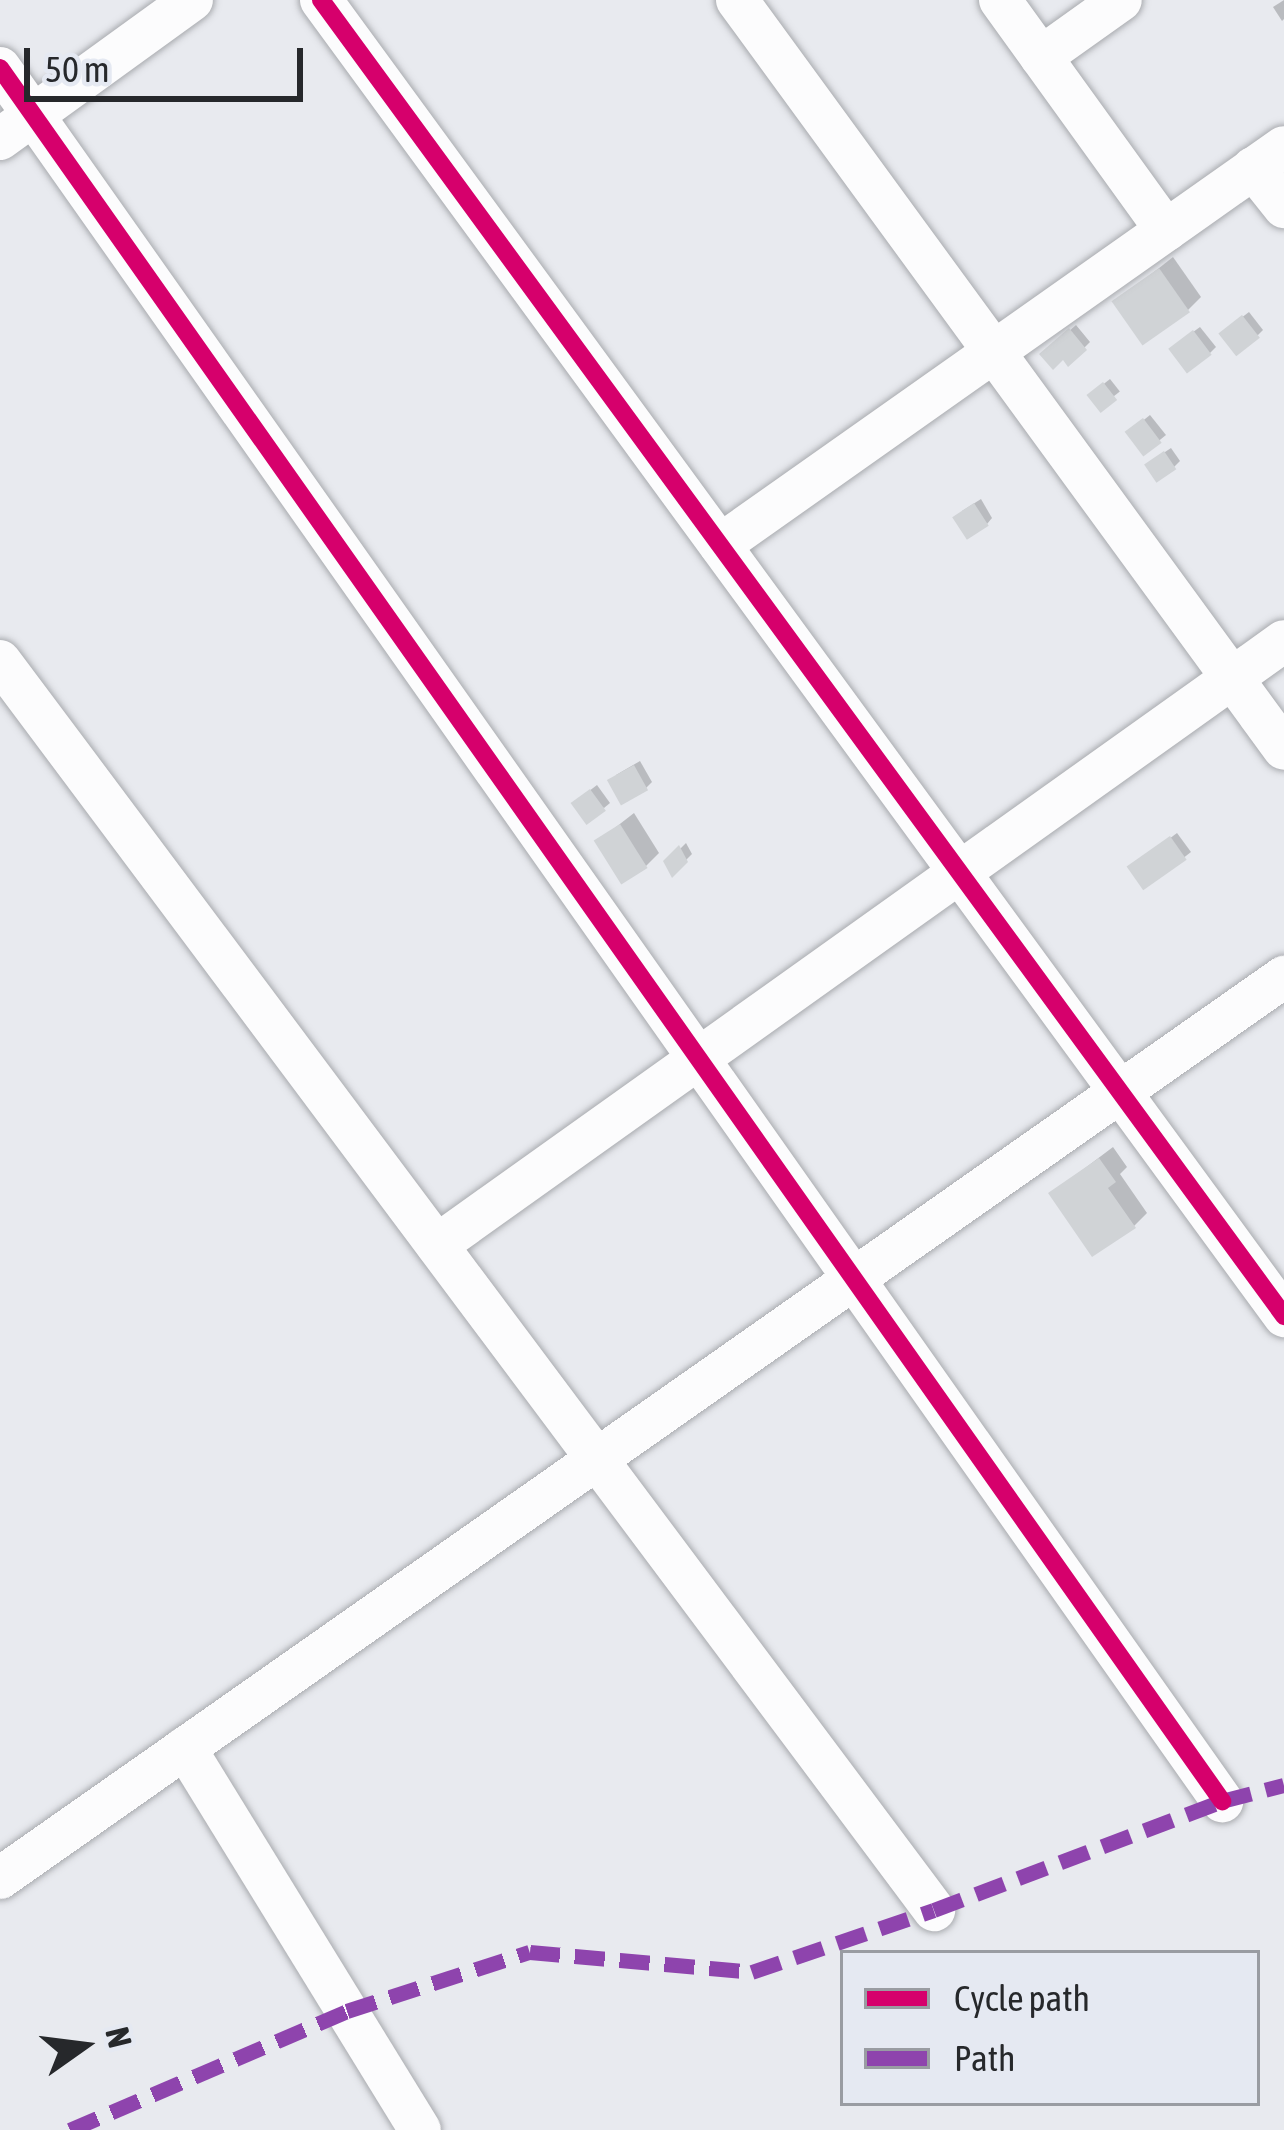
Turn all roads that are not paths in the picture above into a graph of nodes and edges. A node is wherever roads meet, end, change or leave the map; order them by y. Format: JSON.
{"nodes":[{"id":1,"x":192,"y":0,"type":"edge"},
{"id":2,"x":321,"y":0,"type":"edge"},
{"id":3,"x":737,"y":0,"type":"edge"},
{"id":4,"x":1000,"y":0,"type":"edge"},
{"id":5,"x":1121,"y":0,"type":"edge"},
{"id":6,"x":1041,"y":57,"type":"junction"},
{"id":7,"x":0,"y":68,"type":"edge"},
{"id":8,"x":16,"y":127,"type":"edge"},
{"id":9,"x":1269,"y":158,"type":"edge"},
{"id":10,"x":1284,"y":207,"type":"edge"},
{"id":11,"x":1166,"y":230,"type":"junction"},
{"id":12,"x":994,"y":351,"type":"junction"},
{"id":13,"x":720,"y":545,"type":"junction"},
{"id":14,"x":1284,"y":640,"type":"edge"},
{"id":15,"x":0,"y":661,"type":"edge"},
{"id":16,"x":1232,"y":678,"type":"junction"},
{"id":17,"x":1284,"y":749,"type":"edge"},
{"id":18,"x":959,"y":872,"type":"junction"},
{"id":19,"x":1284,"y":976,"type":"edge"},
{"id":20,"x":698,"y":1059,"type":"junction"},
{"id":21,"x":1120,"y":1092,"type":"junction"},
{"id":22,"x":437,"y":1245,"type":"junction"},
{"id":23,"x":854,"y":1279,"type":"junction"},
{"id":24,"x":1284,"y":1316,"type":"edge"},
{"id":25,"x":597,"y":1459,"type":"junction"},
{"id":26,"x":185,"y":1748,"type":"junction"},
{"id":27,"x":1222,"y":1801,"type":"dead end"},
{"id":28,"x":0,"y":1878,"type":"edge"},
{"id":29,"x":934,"y":1910,"type":"dead end"},
{"id":30,"x":420,"y":2130,"type":"edge"}],
"edges":[{"from":1,"to":8,"type":"street"},
{"from":2,"to":13,"type":"street"},
{"from":3,"to":12,"type":"street"},
{"from":4,"to":6,"type":"street"},
{"from":5,"to":6,"type":"street"},
{"from":6,"to":11,"type":"street"},
{"from":7,"to":8,"type":"street"},
{"from":8,"to":20,"type":"street"},
{"from":9,"to":10,"type":"street"},
{"from":9,"to":11,"type":"street"},
{"from":11,"to":12,"type":"street"},
{"from":12,"to":13,"type":"street"},
{"from":12,"to":16,"type":"street"},
{"from":13,"to":18,"type":"street"},
{"from":14,"to":16,"type":"street"},
{"from":15,"to":22,"type":"street"},
{"from":16,"to":17,"type":"street"},
{"from":16,"to":18,"type":"street"},
{"from":18,"to":20,"type":"street"},
{"from":18,"to":21,"type":"street"},
{"from":19,"to":21,"type":"street"},
{"from":20,"to":22,"type":"street"},
{"from":20,"to":23,"type":"street"},
{"from":21,"to":23,"type":"street"},
{"from":21,"to":24,"type":"street"},
{"from":22,"to":25,"type":"street"},
{"from":23,"to":25,"type":"street"},
{"from":23,"to":27,"type":"street"},
{"from":25,"to":26,"type":"street"},
{"from":25,"to":29,"type":"street"},
{"from":26,"to":28,"type":"street"},
{"from":26,"to":30,"type":"street"}]}
